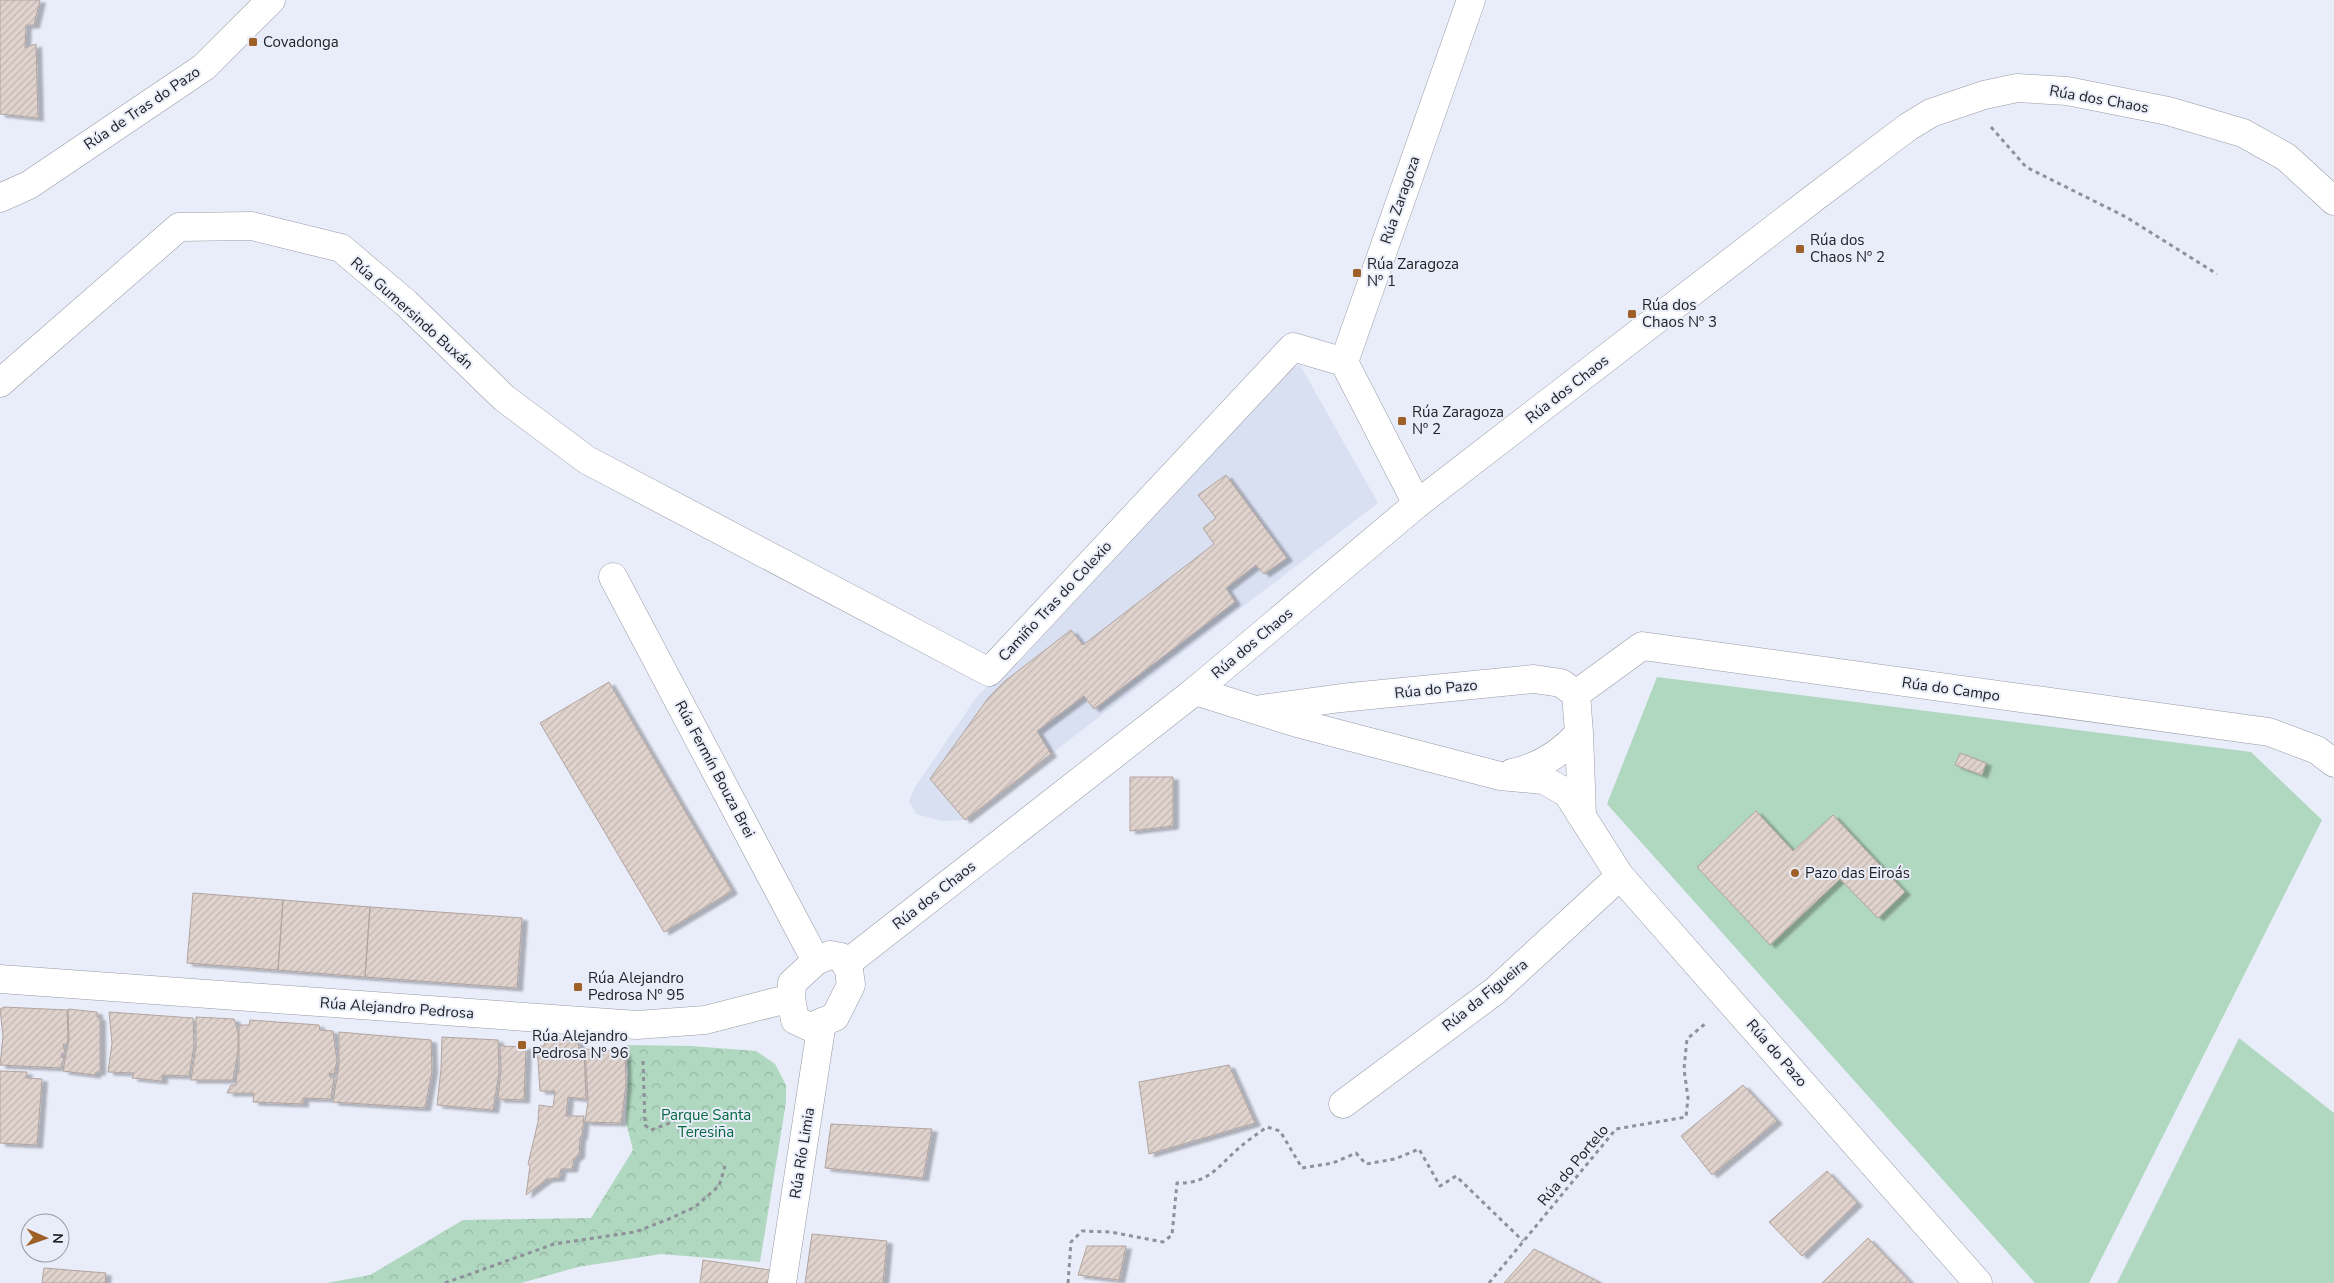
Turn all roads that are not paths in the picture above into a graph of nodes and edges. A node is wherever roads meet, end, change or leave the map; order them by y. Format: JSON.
{"nodes":[{"id":1,"x":271,"y":0,"type":"edge"},
{"id":2,"x":1471,"y":0,"type":"edge"},
{"id":3,"x":0,"y":198,"type":"edge"},
{"id":4,"x":2334,"y":200,"type":"edge"},
{"id":5,"x":1344,"y":362,"type":"junction"},
{"id":6,"x":0,"y":384,"type":"edge"},
{"id":7,"x":587,"y":460,"type":"joint"},
{"id":8,"x":1417,"y":504,"type":"junction"},
{"id":9,"x":613,"y":577,"type":"dead end"},
{"id":10,"x":1195,"y":691,"type":"junction"},
{"id":11,"x":1576,"y":694,"type":"junction"},
{"id":12,"x":1255,"y":710,"type":"junction"},
{"id":13,"x":1579,"y":733,"type":"junction"},
{"id":14,"x":2334,"y":763,"type":"edge"},
{"id":15,"x":1500,"y":776,"type":"junction"},
{"id":16,"x":1582,"y":817,"type":"junction"},
{"id":17,"x":1620,"y":876,"type":"junction"},
{"id":18,"x":816,"y":961,"type":"junction"},
{"id":19,"x":846,"y":964,"type":"junction"},
{"id":20,"x":0,"y":979,"type":"edge"},
{"id":21,"x":791,"y":998,"type":"junction"},
{"id":22,"x":822,"y":1022,"type":"junction"},
{"id":23,"x":1342,"y":1104,"type":"dead end"},
{"id":24,"x":782,"y":1283,"type":"edge"},
{"id":25,"x":1978,"y":1283,"type":"edge"}],
"edges":[{"from":1,"to":3,"type":"street","name":"Rúa de Tras do Pazo"},
{"from":2,"to":5,"type":"street","name":"Rúa Zaragoza"},
{"from":4,"to":8,"type":"street","name":"Rúa dos Chaos"},
{"from":5,"to":7,"type":"street","name":"Camiño Tras do Colexio"},
{"from":5,"to":8,"type":"street"},
{"from":6,"to":7,"type":"street","name":"Rúa Gumersindo Buxán"},
{"from":8,"to":10,"type":"street","name":"Rúa dos Chaos"},
{"from":9,"to":18,"type":"street","name":"Rúa Fermín Bouza Brei"},
{"from":10,"to":12,"type":"street","name":"Rúa do Pazo"},
{"from":10,"to":19,"type":"street","name":"Rúa dos Chaos"},
{"from":11,"to":12,"type":"street","name":"Rúa do Pazo"},
{"from":11,"to":13,"type":"street"},
{"from":11,"to":14,"type":"street","name":"Rúa do Campo"},
{"from":12,"to":15,"type":"street","name":"Rúa do Pazo"},
{"from":13,"to":15,"type":"street","name":"Rúa do Pazo"},
{"from":13,"to":16,"type":"street"},
{"from":15,"to":16,"type":"street","name":"Rúa do Pazo"},
{"from":16,"to":17,"type":"street","name":"Rúa do Pazo"},
{"from":17,"to":23,"type":"street","name":"Rúa da Figueira"},
{"from":17,"to":25,"type":"street","name":"Rúa do Pazo"},
{"from":18,"to":19,"type":"street"},
{"from":18,"to":21,"type":"street"},
{"from":19,"to":22,"type":"street"},
{"from":20,"to":21,"type":"street","name":"Rúa Alejandro Pedrosa"},
{"from":21,"to":22,"type":"street"},
{"from":22,"to":24,"type":"street","name":"Rúa Río Limia"}]}
